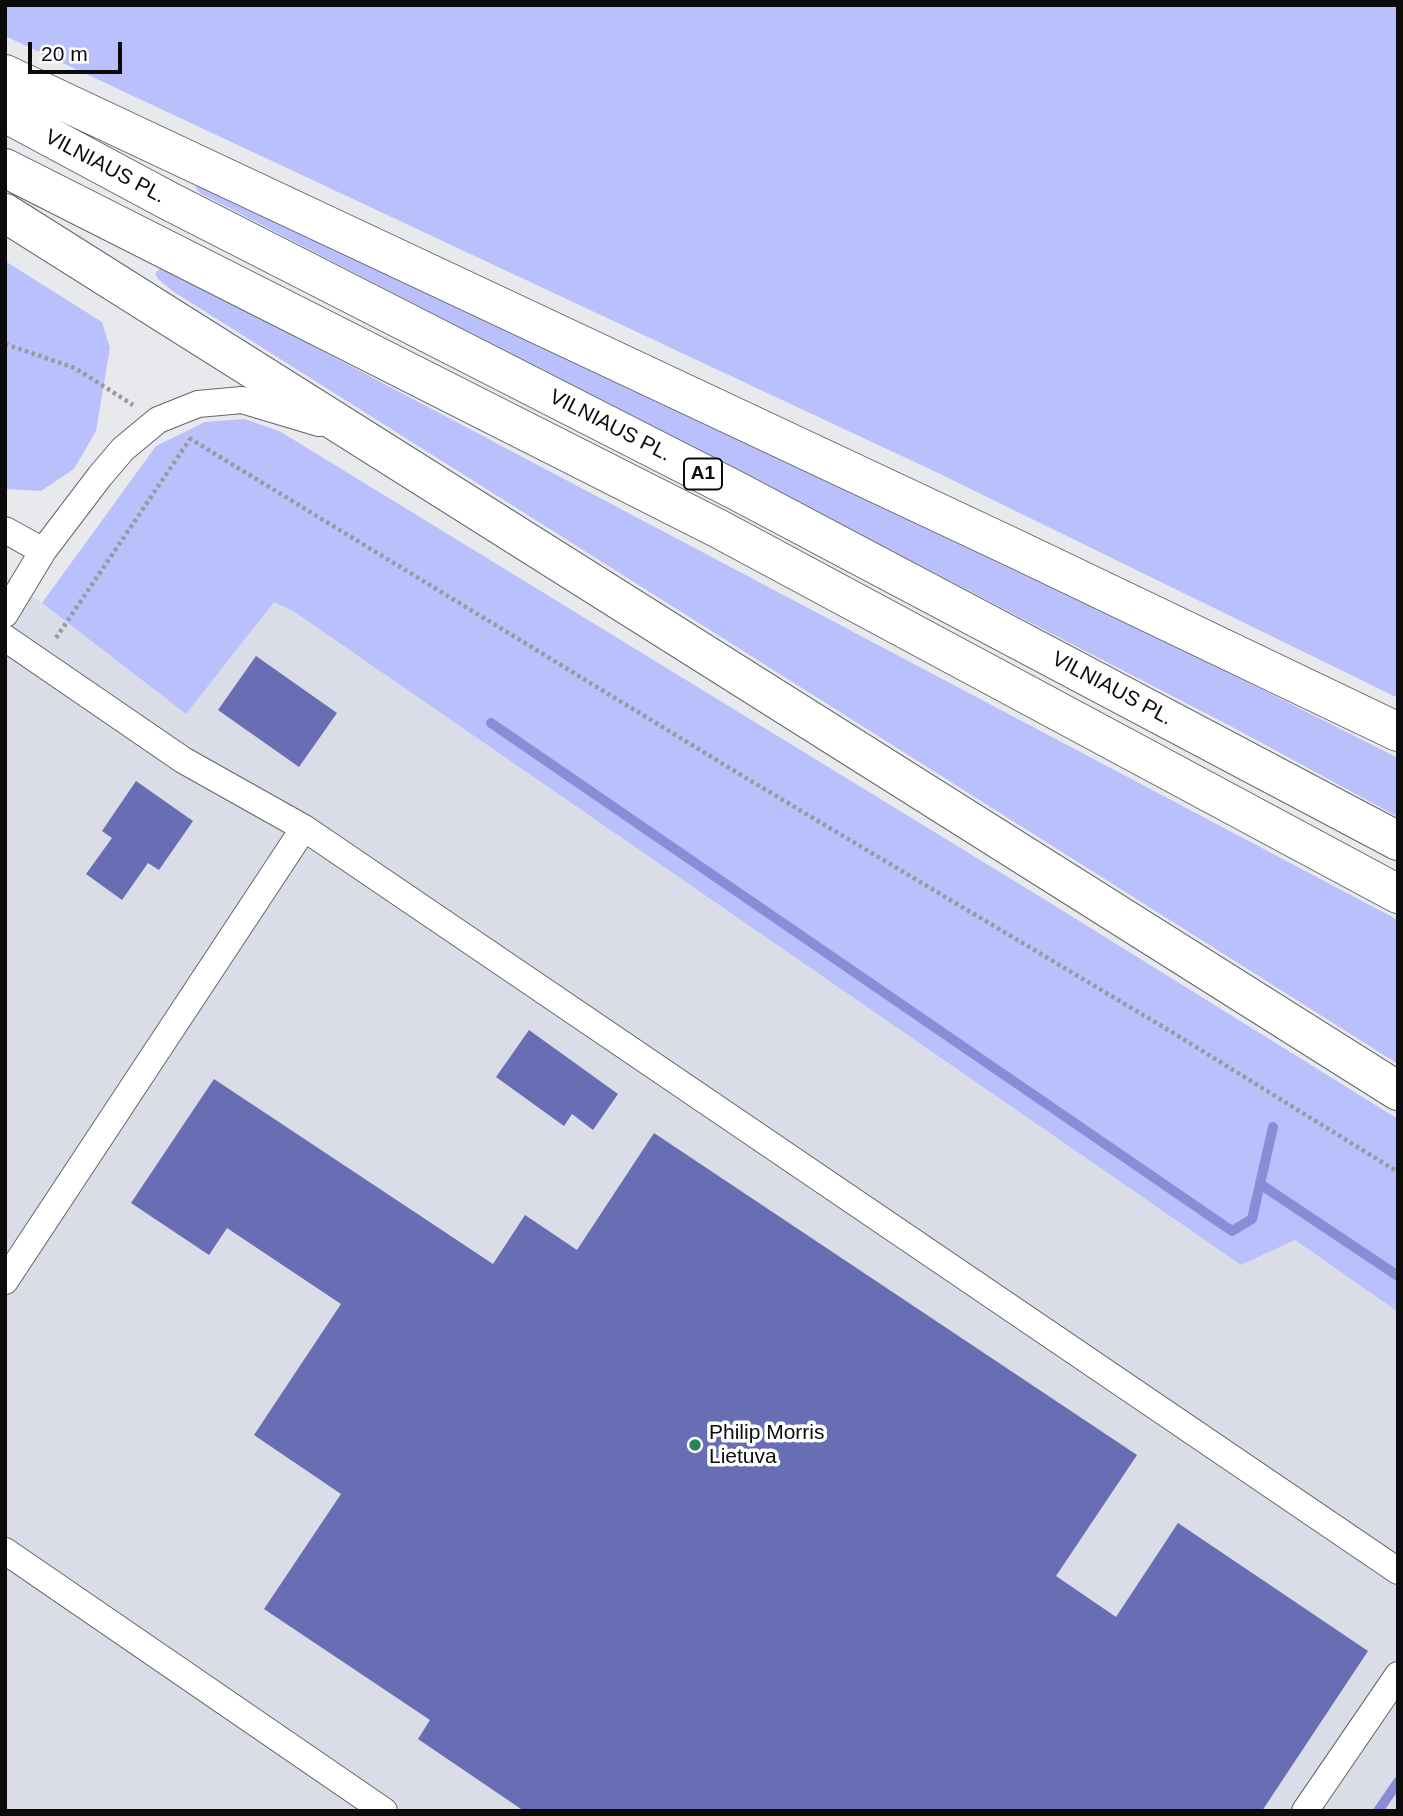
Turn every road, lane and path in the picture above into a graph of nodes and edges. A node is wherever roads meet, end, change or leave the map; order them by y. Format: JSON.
{"nodes":[{"id":1,"x":5,"y":74,"type":"edge"},
{"id":2,"x":5,"y":113,"type":"edge"},
{"id":3,"x":5,"y":168,"type":"edge"},
{"id":4,"x":5,"y":213,"type":"edge"},
{"id":5,"x":5,"y":344,"type":"edge"},
{"id":6,"x":103,"y":387,"type":"dead end"},
{"id":7,"x":354,"y":433,"type":"junction"},
{"id":8,"x":5,"y":530,"type":"edge"},
{"id":9,"x":43,"y":551,"type":"junction"},
{"id":10,"x":5,"y":614,"type":"edge"},
{"id":11,"x":5,"y":638,"type":"edge"},
{"id":12,"x":40,"y":662,"type":"junction"},
{"id":13,"x":1398,"y":732,"type":"edge"},
{"id":14,"x":304,"y":828,"type":"junction"},
{"id":15,"x":1398,"y":841,"type":"edge"},
{"id":16,"x":1398,"y":894,"type":"edge"},
{"id":17,"x":1398,"y":1091,"type":"edge"},
{"id":18,"x":1398,"y":1172,"type":"edge"},
{"id":19,"x":5,"y":1281,"type":"edge"},
{"id":20,"x":5,"y":1551,"type":"edge"},
{"id":21,"x":1398,"y":1570,"type":"edge"},
{"id":22,"x":1398,"y":1675,"type":"edge"},
{"id":23,"x":384,"y":1811,"type":"edge"},
{"id":24,"x":1305,"y":1811,"type":"edge"}],
"edges":[{"from":1,"to":13,"type":"highway"},
{"from":2,"to":15,"type":"highway","name":"VILNIAUS PL.","number":"A1"},
{"from":3,"to":16,"type":"highway","name":"VILNIAUS PL.","number":"A1"},
{"from":4,"to":7,"type":"highway"},
{"from":5,"to":6,"type":"path"},
{"from":7,"to":9,"type":"street"},
{"from":7,"to":17,"type":"highway"},
{"from":8,"to":9,"type":"street"},
{"from":9,"to":10,"type":"street"},
{"from":11,"to":12,"type":"street"},
{"from":12,"to":14,"type":"street"},
{"from":12,"to":18,"type":"path"},
{"from":14,"to":19,"type":"street"},
{"from":14,"to":21,"type":"street"},
{"from":20,"to":23,"type":"street"},
{"from":22,"to":24,"type":"street"}]}
